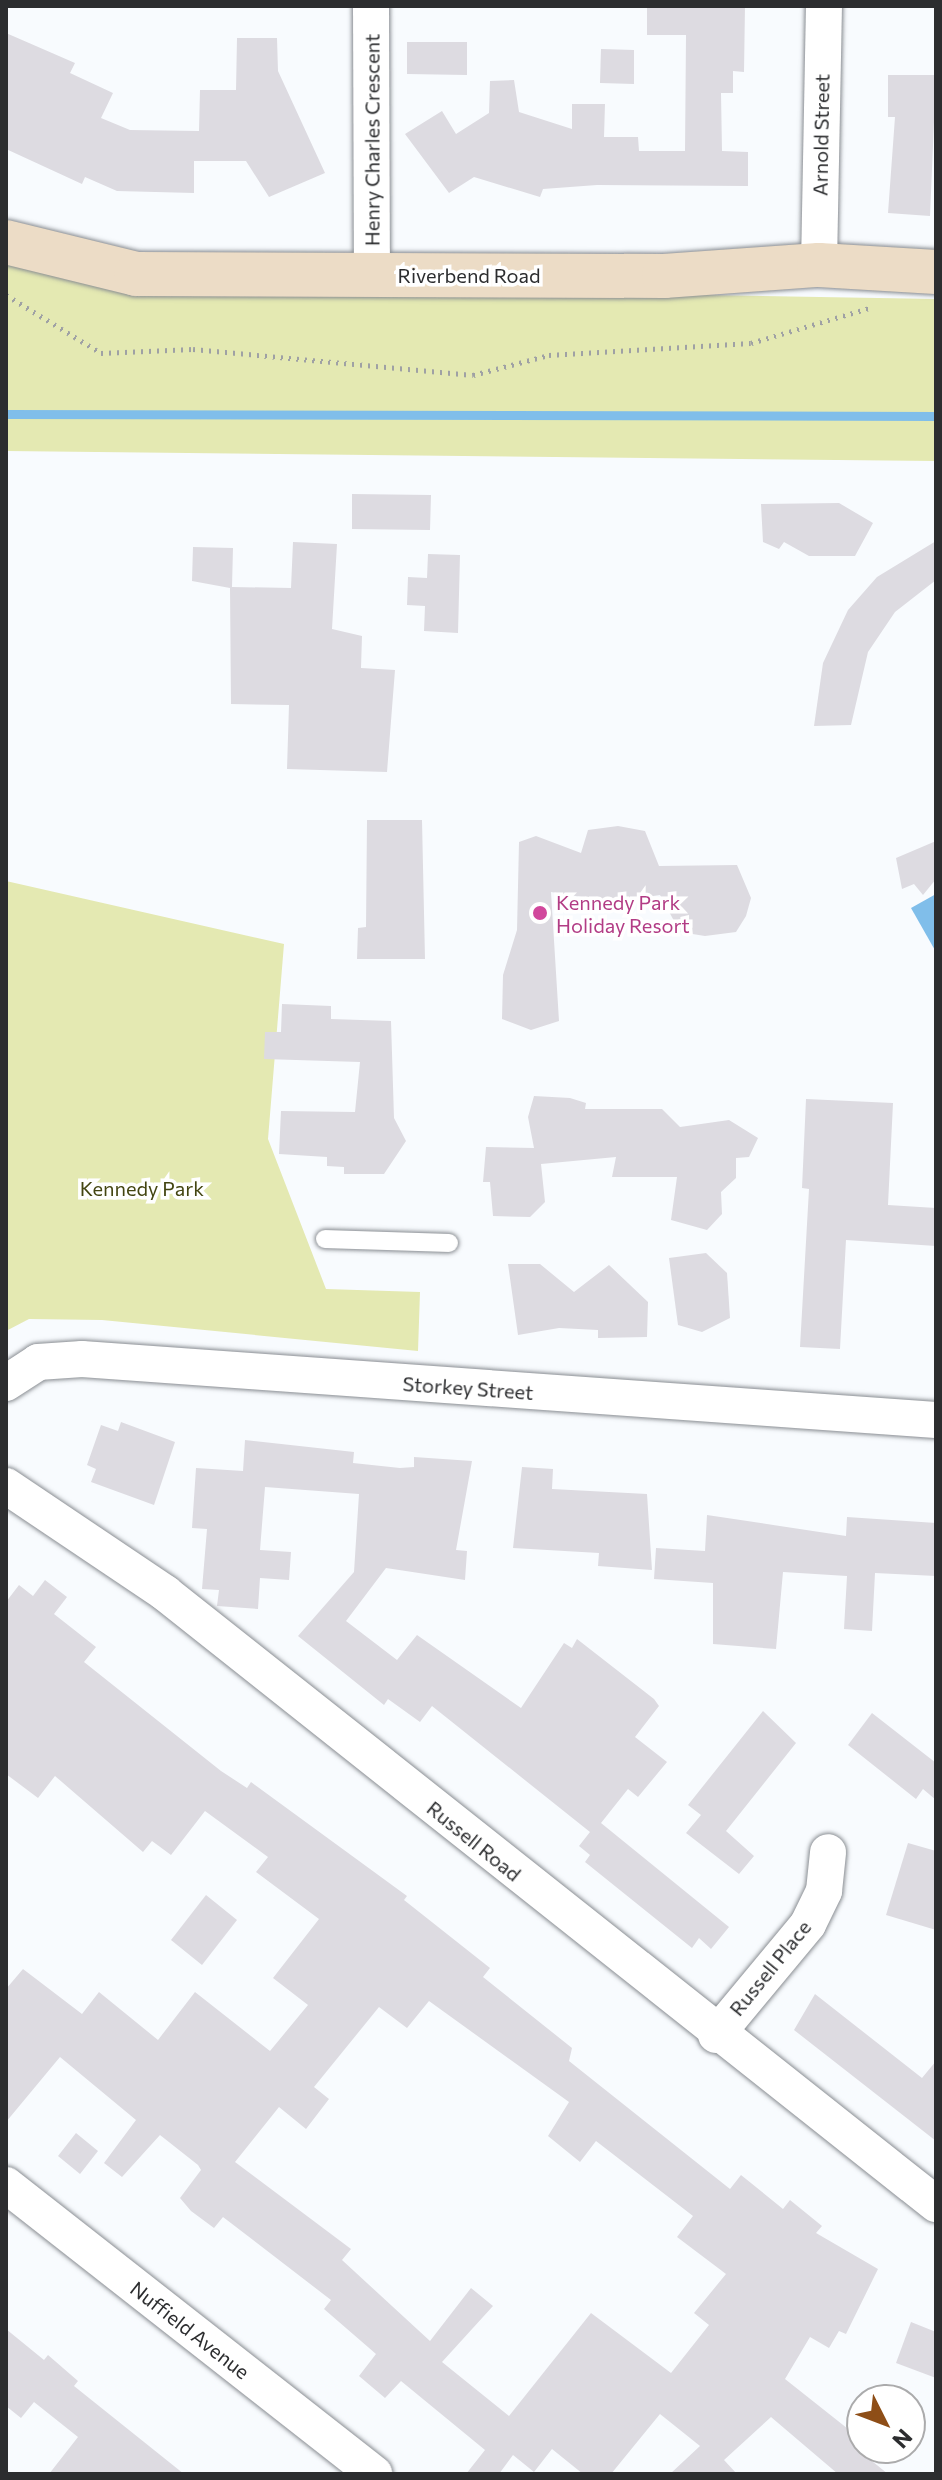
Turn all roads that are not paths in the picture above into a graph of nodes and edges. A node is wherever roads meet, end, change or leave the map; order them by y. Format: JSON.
{"nodes":[{"id":1,"x":371,"y":6,"type":"edge"},
{"id":2,"x":824,"y":6,"type":"edge"},
{"id":3,"x":6,"y":242,"type":"edge"},
{"id":4,"x":819,"y":265,"type":"junction"},
{"id":5,"x":936,"y":272,"type":"edge"},
{"id":6,"x":372,"y":274,"type":"junction"},
{"id":7,"x":325,"y":1239,"type":"dead end"},
{"id":8,"x":449,"y":1243,"type":"dead end"},
{"id":9,"x":6,"y":1383,"type":"edge"},
{"id":10,"x":936,"y":1420,"type":"edge"},
{"id":11,"x":6,"y":1486,"type":"edge"},
{"id":12,"x":828,"y":1852,"type":"dead end"},
{"id":13,"x":716,"y":2035,"type":"junction"},
{"id":14,"x":6,"y":2185,"type":"edge"},
{"id":15,"x":936,"y":2204,"type":"edge"},
{"id":16,"x":374,"y":2474,"type":"edge"}],
"edges":[{"from":1,"to":6,"type":"street","name":"Henry Charles Crescent"},
{"from":2,"to":4,"type":"street","name":"Arnold Street"},
{"from":3,"to":6,"type":"main road","name":"Riverbend Road"},
{"from":4,"to":5,"type":"main road","name":"Riverbend Road"},
{"from":4,"to":6,"type":"main road","name":"Riverbend Road"},
{"from":7,"to":8,"type":"lane"},
{"from":9,"to":10,"type":"street","name":"Storkey Street"},
{"from":11,"to":13,"type":"street","name":"Russell Road"},
{"from":12,"to":13,"type":"street","name":"Russell Place"},
{"from":13,"to":15,"type":"street","name":"Russell Road"},
{"from":14,"to":16,"type":"street","name":"Nuffield Avenue"}]}
